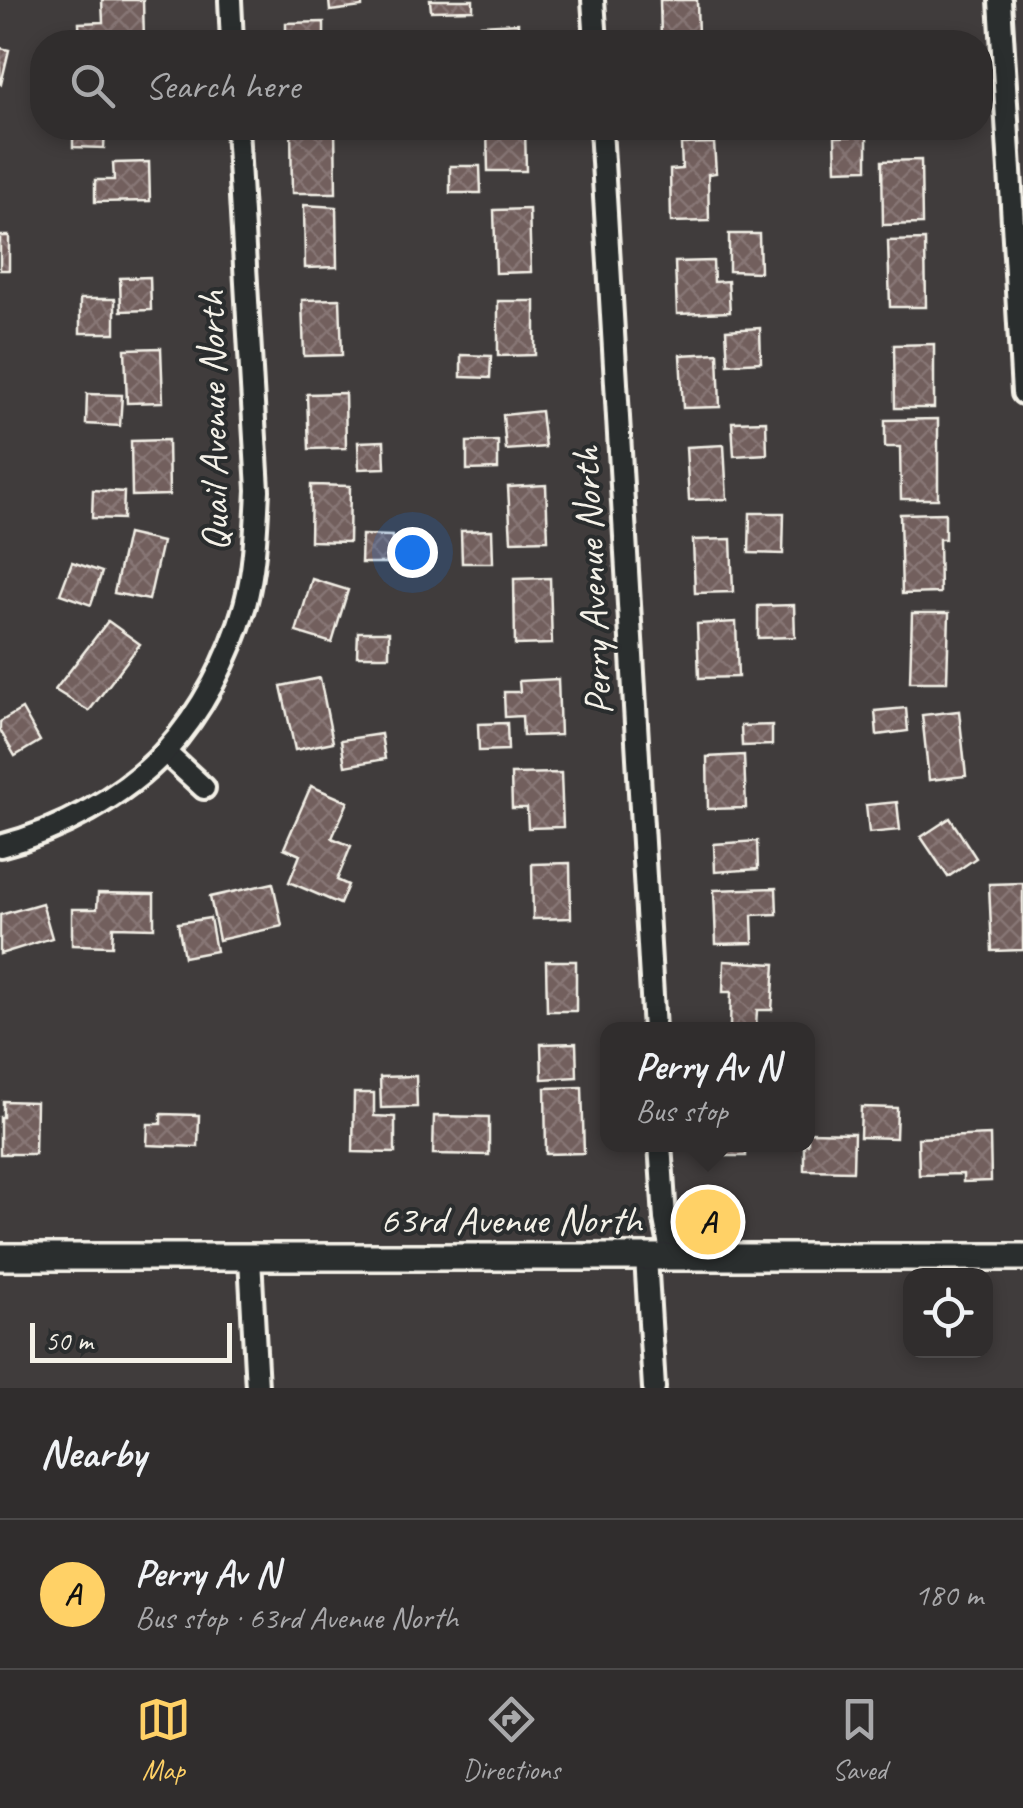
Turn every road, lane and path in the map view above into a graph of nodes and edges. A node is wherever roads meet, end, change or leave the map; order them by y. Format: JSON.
{"nodes":[{"id":1,"x":230,"y":0,"type":"edge"},
{"id":2,"x":593,"y":0,"type":"edge"},
{"id":3,"x":1000,"y":0,"type":"edge"},
{"id":4,"x":231,"y":30,"type":"edge"},
{"id":5,"x":595,"y":30,"type":"edge"},
{"id":6,"x":238,"y":140,"type":"edge"},
{"id":7,"x":602,"y":140,"type":"edge"},
{"id":8,"x":1023,"y":393,"type":"edge"},
{"id":9,"x":165,"y":752,"type":"junction"},
{"id":10,"x":204,"y":788,"type":"dead end"},
{"id":11,"x":0,"y":846,"type":"edge"},
{"id":12,"x":654,"y":1022,"type":"edge"},
{"id":13,"x":661,"y":1152,"type":"edge"},
{"id":14,"x":1023,"y":1257,"type":"edge"},
{"id":15,"x":0,"y":1258,"type":"edge"},
{"id":16,"x":250,"y":1258,"type":"junction"},
{"id":17,"x":659,"y":1258,"type":"junction"},
{"id":18,"x":257,"y":1388,"type":"edge"},
{"id":19,"x":654,"y":1388,"type":"edge"}],
"edges":[{"from":1,"to":4,"type":"street"},
{"from":2,"to":5,"type":"street"},
{"from":3,"to":8,"type":"street"},
{"from":6,"to":9,"type":"street","name":"Quail Avenue North"},
{"from":7,"to":12,"type":"street","name":"Perry Avenue North"},
{"from":9,"to":10,"type":"street"},
{"from":9,"to":11,"type":"street","name":"Quail Avenue North"},
{"from":13,"to":17,"type":"street"},
{"from":14,"to":17,"type":"street","name":"63rd Avenue North"},
{"from":15,"to":16,"type":"street","name":"63rd Avenue North"},
{"from":16,"to":17,"type":"street","name":"63rd Avenue North"},
{"from":16,"to":18,"type":"street"},
{"from":17,"to":19,"type":"street"}]}
